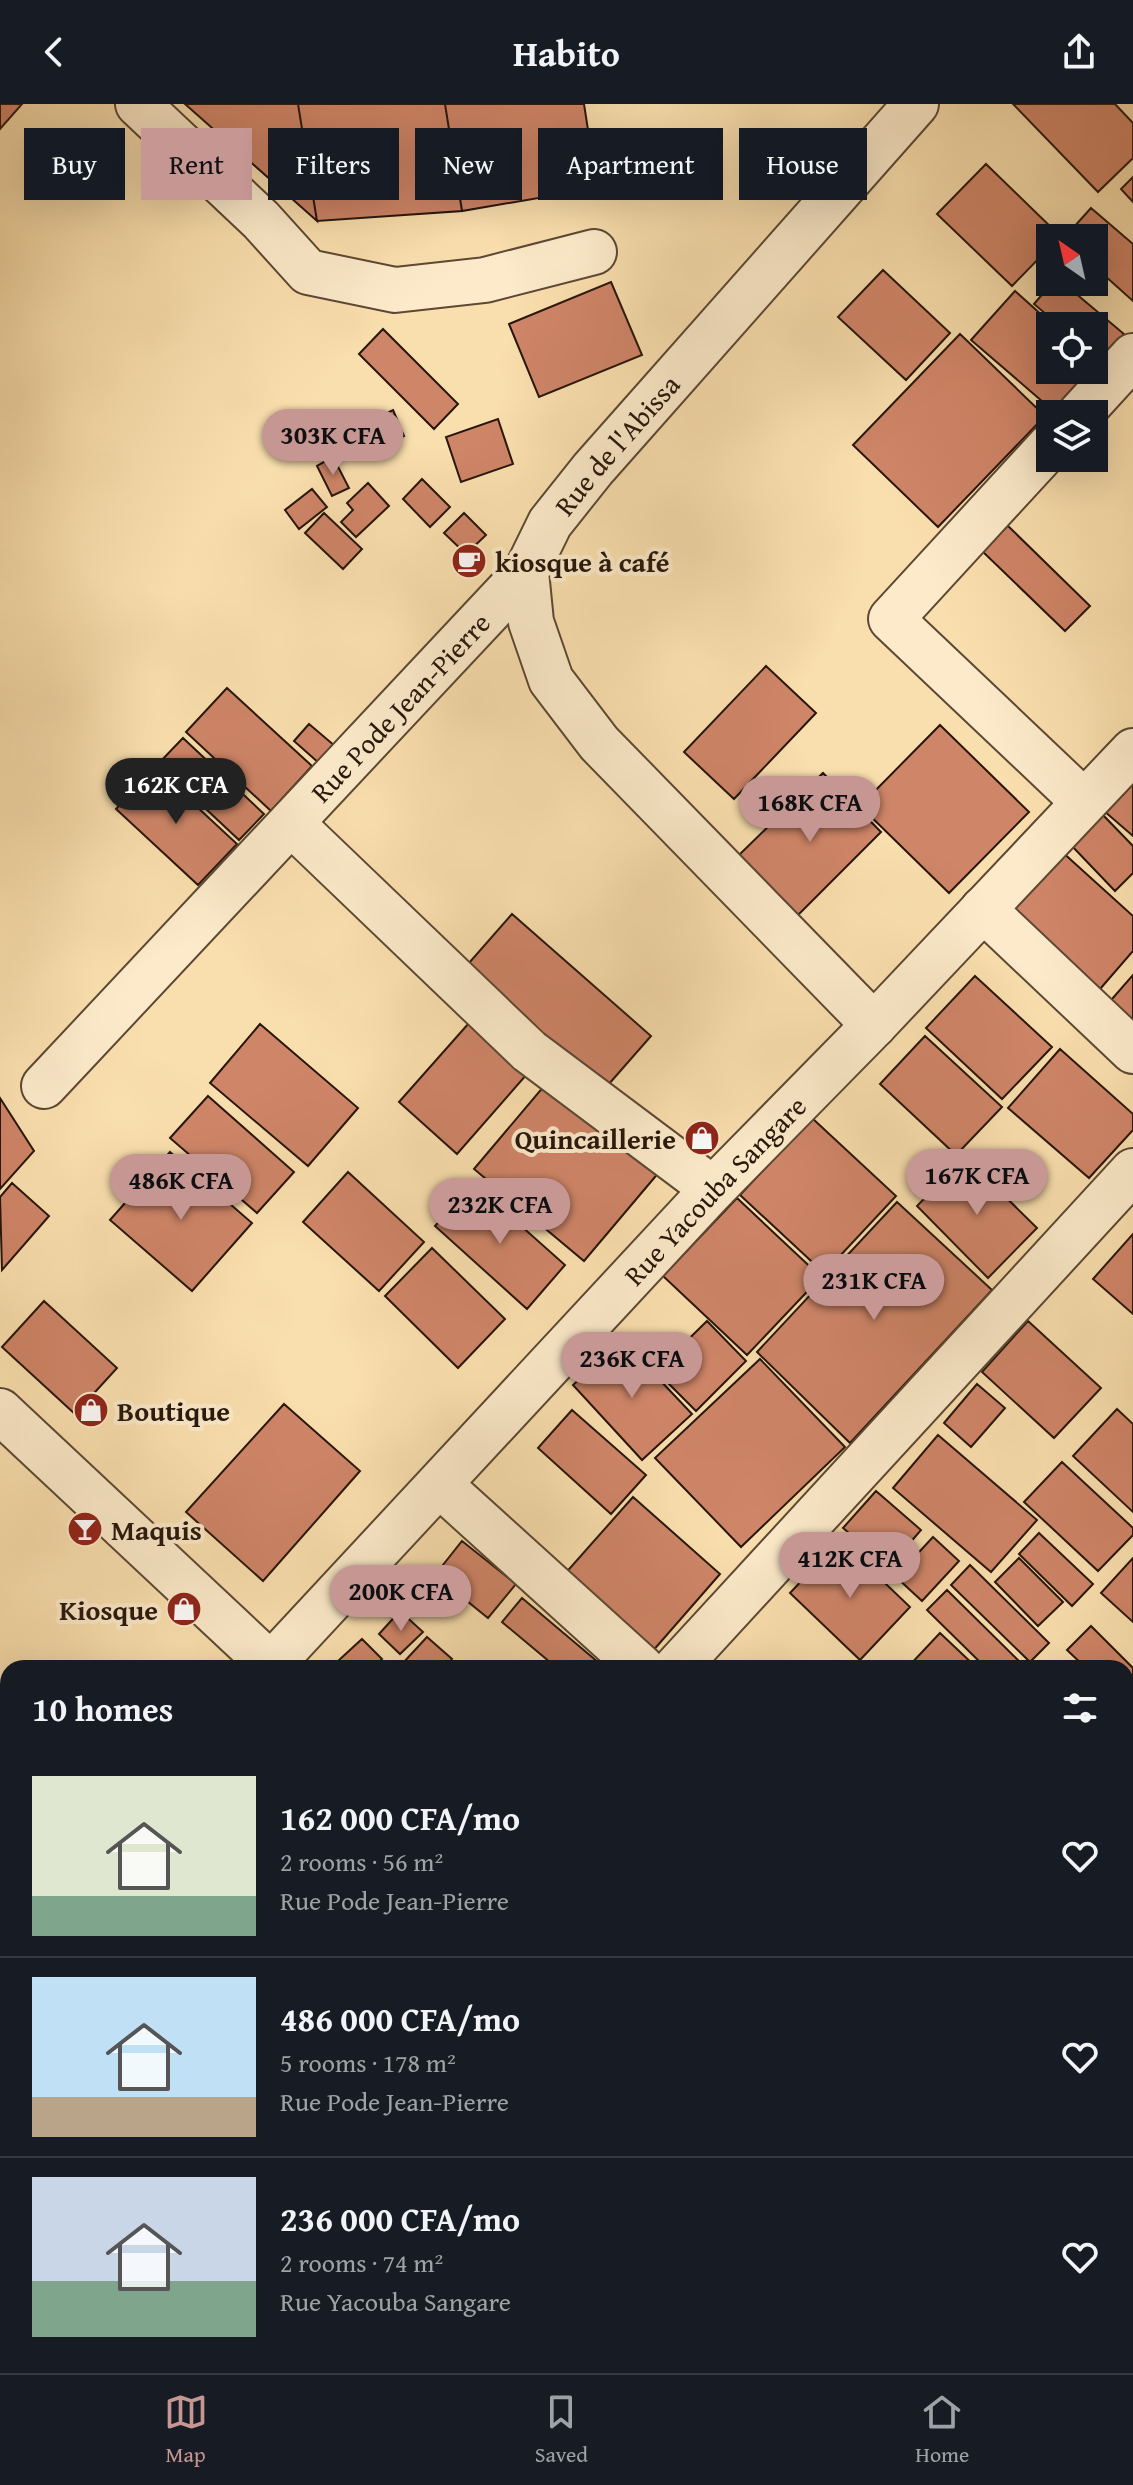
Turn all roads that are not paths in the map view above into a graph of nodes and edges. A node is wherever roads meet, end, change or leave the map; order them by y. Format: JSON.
{"nodes":[{"id":1,"x":138,"y":104,"type":"edge"},
{"id":2,"x":916,"y":104,"type":"edge"},
{"id":3,"x":594,"y":252,"type":"dead end"},
{"id":4,"x":1133,"y":356,"type":"edge"},
{"id":5,"x":1093,"y":400,"type":"edge"},
{"id":6,"x":1036,"y":461,"type":"edge"},
{"id":7,"x":526,"y":572,"type":"junction"},
{"id":8,"x":1133,"y":751,"type":"edge"},
{"id":9,"x":1084,"y":802,"type":"junction"},
{"id":10,"x":291,"y":823,"type":"junction"},
{"id":11,"x":983,"y":909,"type":"junction"},
{"id":12,"x":874,"y":1025,"type":"junction"},
{"id":13,"x":1133,"y":1051,"type":"edge"},
{"id":14,"x":44,"y":1086,"type":"dead end"},
{"id":15,"x":1133,"y":1171,"type":"edge"},
{"id":16,"x":713,"y":1189,"type":"junction"},
{"id":17,"x":0,"y":1411,"type":"edge"},
{"id":18,"x":440,"y":1485,"type":"junction"},
{"id":19,"x":264,"y":1660,"type":"edge"},
{"id":20,"x":276,"y":1660,"type":"edge"},
{"id":21,"x":633,"y":1660,"type":"edge"},
{"id":22,"x":698,"y":1660,"type":"edge"}],
"edges":[{"from":1,"to":3,"type":"street"},
{"from":2,"to":7,"type":"street","name":"Rue de l'Abissa"},
{"from":4,"to":5,"type":"street"},
{"from":6,"to":9,"type":"street"},
{"from":7,"to":10,"type":"street","name":"Rue Pode Jean-Pierre"},
{"from":7,"to":12,"type":"street"},
{"from":8,"to":9,"type":"street","name":"Rue Yacouba Sangare"},
{"from":9,"to":11,"type":"street","name":"Rue Yacouba Sangare"},
{"from":10,"to":14,"type":"street","name":"Rue Pode Jean-Pierre"},
{"from":10,"to":16,"type":"street"},
{"from":11,"to":12,"type":"street","name":"Rue Yacouba Sangare"},
{"from":11,"to":13,"type":"street"},
{"from":12,"to":16,"type":"street","name":"Rue Yacouba Sangare"},
{"from":15,"to":22,"type":"street"},
{"from":16,"to":18,"type":"street","name":"Rue Yacouba Sangare"},
{"from":17,"to":19,"type":"street"},
{"from":18,"to":20,"type":"street","name":"Rue Yacouba Sangare"},
{"from":18,"to":21,"type":"street"}]}
